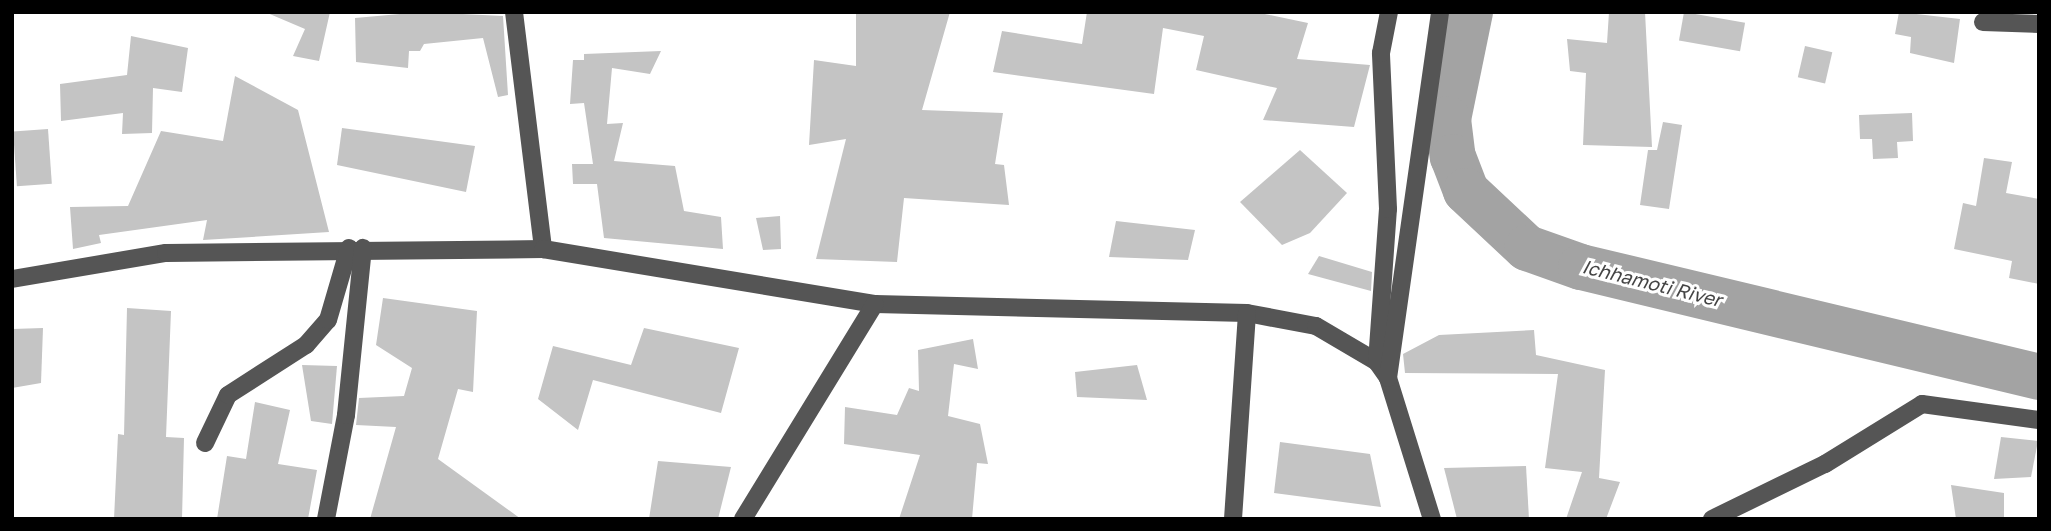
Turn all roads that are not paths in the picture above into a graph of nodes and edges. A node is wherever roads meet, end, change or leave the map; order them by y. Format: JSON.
{"nodes":[{"id":1,"x":514,"y":12,"type":"edge"},
{"id":2,"x":1389,"y":12,"type":"edge"},
{"id":3,"x":1440,"y":12,"type":"edge"},
{"id":4,"x":1983,"y":22,"type":"dead end"},
{"id":5,"x":2039,"y":24,"type":"edge"},
{"id":6,"x":356,"y":248,"type":"junction"},
{"id":7,"x":543,"y":249,"type":"junction"},
{"id":8,"x":12,"y":279,"type":"edge"},
{"id":9,"x":875,"y":303,"type":"junction"},
{"id":10,"x":1247,"y":313,"type":"junction"},
{"id":11,"x":1377,"y":362,"type":"junction"},
{"id":12,"x":1388,"y":378,"type":"junction"},
{"id":13,"x":2039,"y":420,"type":"edge"},
{"id":14,"x":205,"y":443,"type":"dead end"},
{"id":15,"x":326,"y":519,"type":"edge"},
{"id":16,"x":743,"y":519,"type":"edge"},
{"id":17,"x":1233,"y":519,"type":"edge"},
{"id":18,"x":1432,"y":519,"type":"edge"},
{"id":19,"x":1712,"y":519,"type":"edge"}],
"edges":[{"from":1,"to":7,"type":"street"},
{"from":2,"to":11,"type":"street"},
{"from":3,"to":12,"type":"street"},
{"from":4,"to":5,"type":"street"},
{"from":6,"to":7,"type":"street"},
{"from":6,"to":8,"type":"street"},
{"from":6,"to":14,"type":"street"},
{"from":6,"to":15,"type":"street"},
{"from":7,"to":9,"type":"street"},
{"from":9,"to":10,"type":"street"},
{"from":9,"to":16,"type":"street"},
{"from":10,"to":11,"type":"street"},
{"from":10,"to":17,"type":"street"},
{"from":11,"to":12,"type":"street"},
{"from":12,"to":18,"type":"street"},
{"from":13,"to":19,"type":"street"}]}
